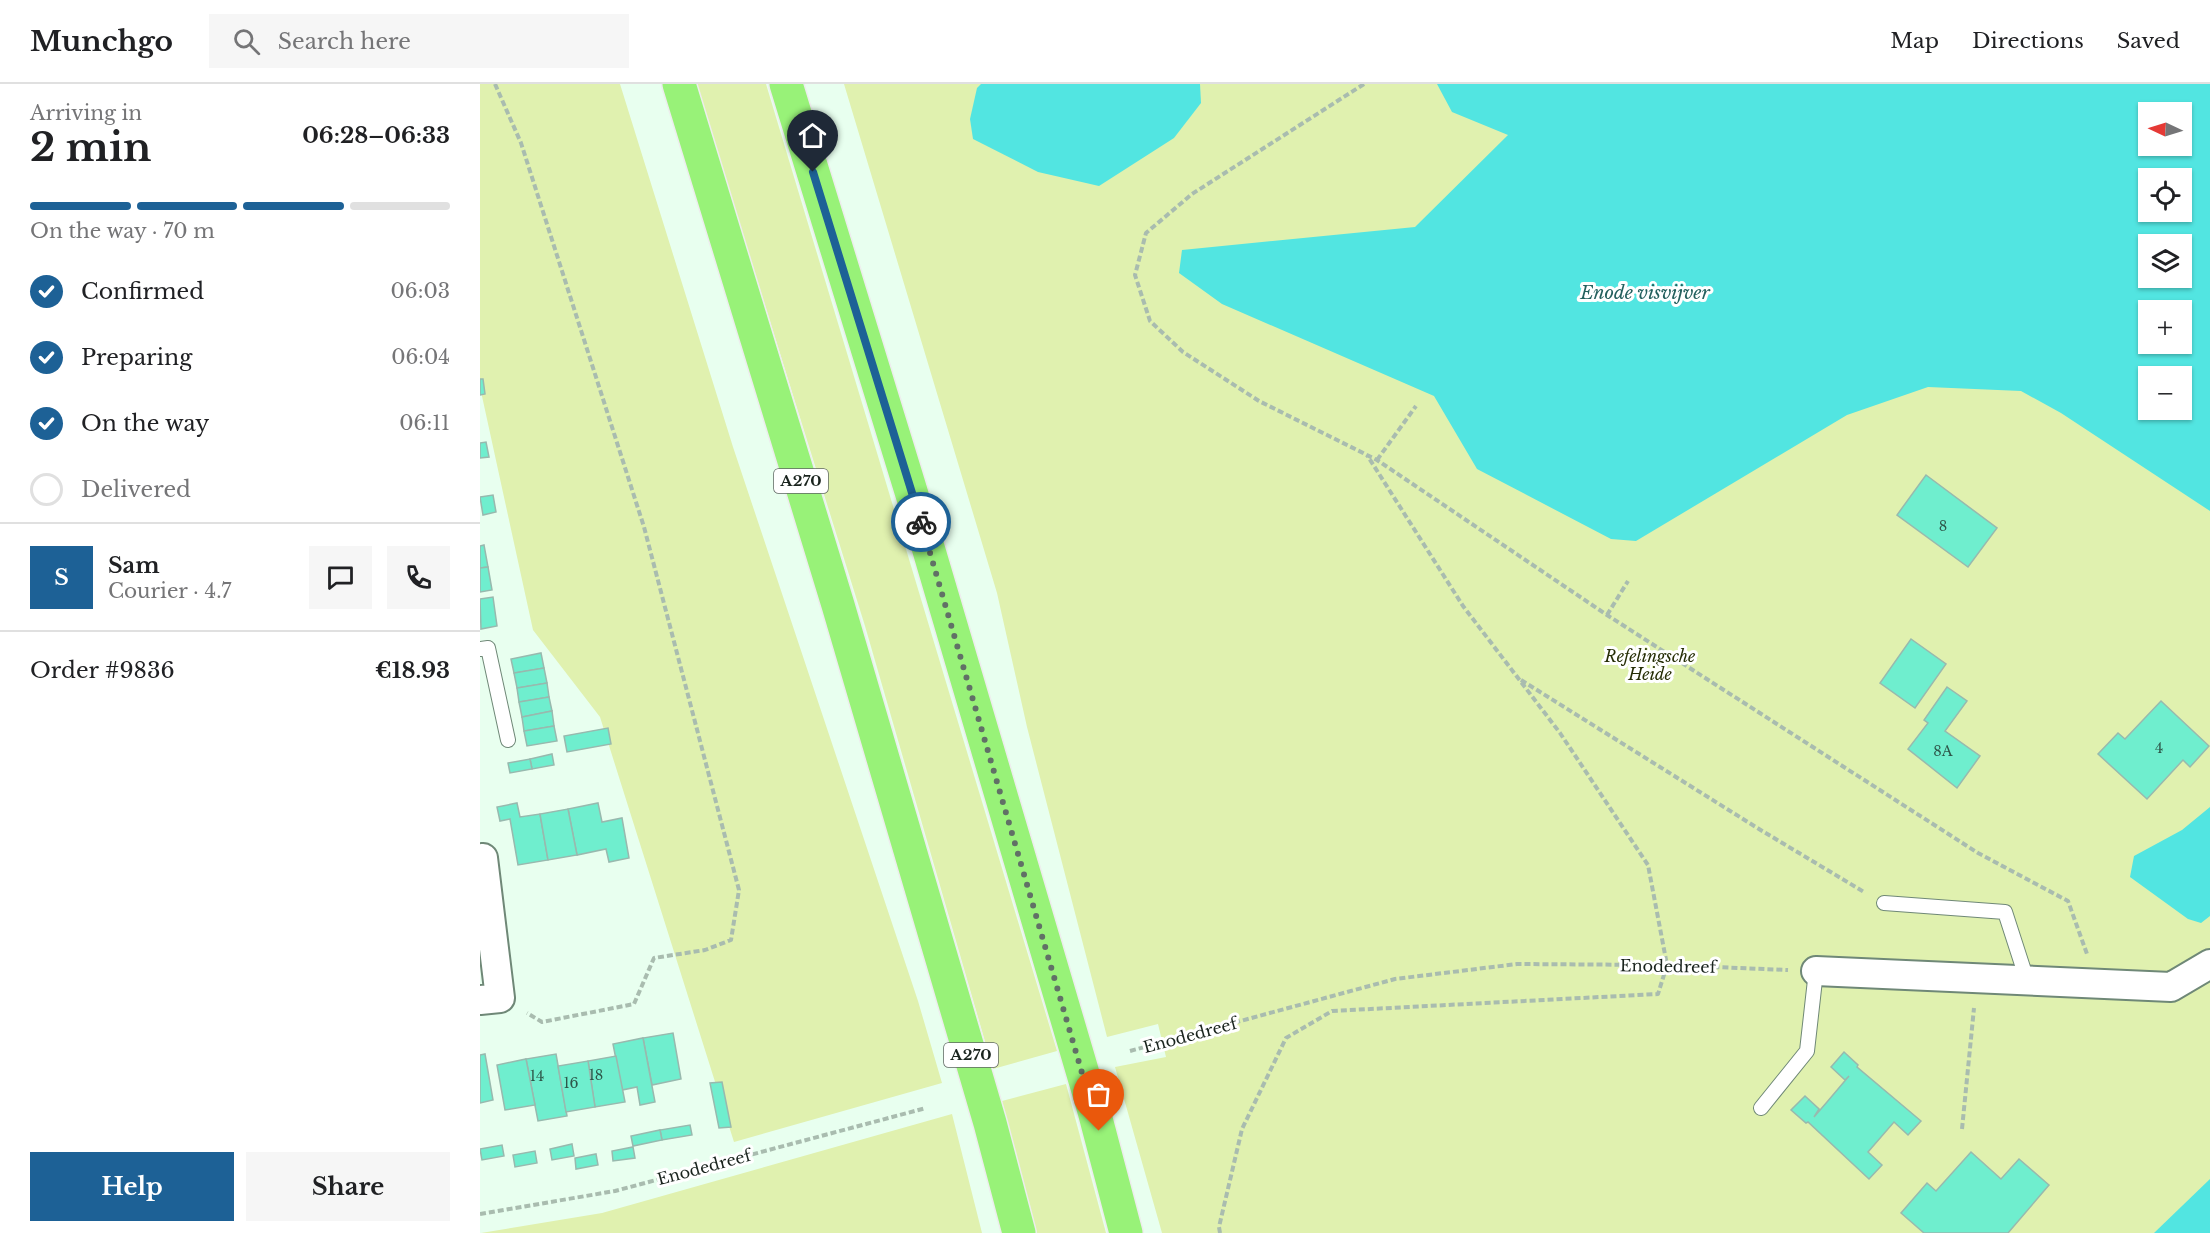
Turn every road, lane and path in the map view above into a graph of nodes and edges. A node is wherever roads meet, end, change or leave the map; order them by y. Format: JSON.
{"nodes":[{"id":1,"x":495,"y":84,"type":"edge"},
{"id":2,"x":679,"y":84,"type":"edge"},
{"id":3,"x":786,"y":84,"type":"edge"},
{"id":4,"x":1365,"y":84,"type":"edge"},
{"id":5,"x":1416,"y":406,"type":"dead end"},
{"id":6,"x":1367,"y":455,"type":"junction"},
{"id":7,"x":1377,"y":460,"type":"junction"},
{"id":8,"x":1628,"y":581,"type":"dead end"},
{"id":9,"x":1607,"y":615,"type":"junction"},
{"id":10,"x":480,"y":649,"type":"edge"},
{"id":11,"x":1518,"y":678,"type":"junction"},
{"id":12,"x":508,"y":740,"type":"dead end"},
{"id":13,"x":483,"y":858,"type":"dead end"},
{"id":14,"x":1884,"y":903,"type":"joint"},
{"id":15,"x":2210,"y":964,"type":"edge"},
{"id":16,"x":1667,"y":965,"type":"junction"},
{"id":17,"x":1816,"y":971,"type":"junction"},
{"id":18,"x":1977,"y":977,"type":"junction"},
{"id":19,"x":2027,"y":980,"type":"junction"},
{"id":20,"x":2097,"y":983,"type":"junction"},
{"id":21,"x":490,"y":999,"type":"edge"},
{"id":22,"x":1130,"y":1051,"type":"dead end"},
{"id":23,"x":926,"y":1108,"type":"dead end"},
{"id":24,"x":1761,"y":1108,"type":"dead end"},
{"id":25,"x":1962,"y":1129,"type":"dead end"},
{"id":26,"x":480,"y":1214,"type":"edge"},
{"id":27,"x":1019,"y":1233,"type":"edge"},
{"id":28,"x":1126,"y":1233,"type":"edge"},
{"id":29,"x":1220,"y":1233,"type":"edge"}],
"edges":[{"from":1,"to":21,"type":"path"},
{"from":2,"to":27,"type":"highway","number":"A270"},
{"from":3,"to":28,"type":"highway"},
{"from":4,"to":6,"type":"path"},
{"from":5,"to":7,"type":"path"},
{"from":6,"to":7,"type":"path"},
{"from":6,"to":11,"type":"path"},
{"from":7,"to":9,"type":"path"},
{"from":8,"to":9,"type":"path"},
{"from":9,"to":20,"type":"path"},
{"from":10,"to":12,"type":"lane"},
{"from":11,"to":14,"type":"path"},
{"from":11,"to":16,"type":"path"},
{"from":13,"to":21,"type":"street"},
{"from":14,"to":19,"type":"lane"},
{"from":15,"to":20,"type":"street"},
{"from":16,"to":17,"type":"path","name":"Enodedreef"},
{"from":16,"to":22,"type":"path","name":"Enodedreef"},
{"from":16,"to":29,"type":"path"},
{"from":17,"to":18,"type":"street"},
{"from":17,"to":24,"type":"lane"},
{"from":18,"to":19,"type":"street"},
{"from":18,"to":25,"type":"path"},
{"from":19,"to":20,"type":"street"},
{"from":23,"to":26,"type":"path","name":"Enodedreef"}]}
